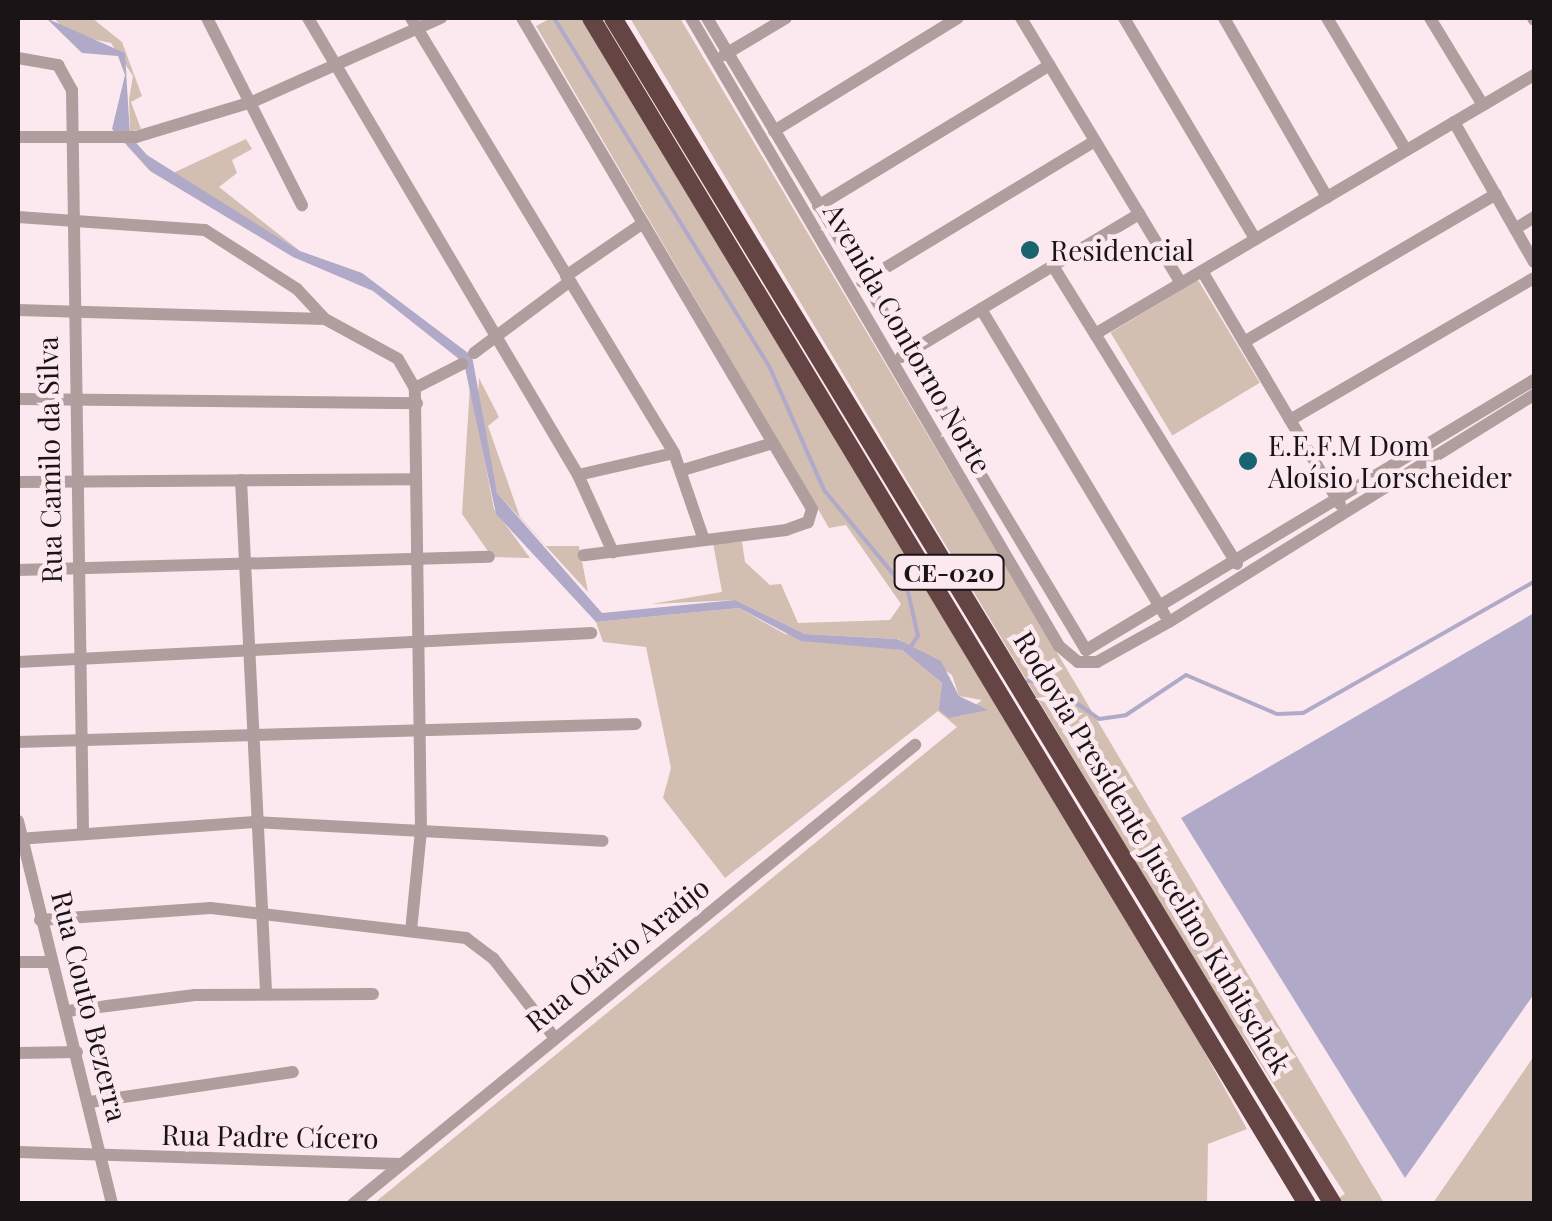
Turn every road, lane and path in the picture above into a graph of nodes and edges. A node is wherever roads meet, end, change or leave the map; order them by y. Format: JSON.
{"nodes":[{"id":1,"x":207,"y":18,"type":"edge"},
{"id":2,"x":308,"y":18,"type":"edge"},
{"id":3,"x":441,"y":18,"type":"edge"},
{"id":4,"x":522,"y":18,"type":"edge"},
{"id":5,"x":590,"y":18,"type":"edge"},
{"id":6,"x":613,"y":18,"type":"edge"},
{"id":7,"x":691,"y":18,"type":"edge"},
{"id":8,"x":707,"y":18,"type":"edge"},
{"id":9,"x":786,"y":18,"type":"edge"},
{"id":10,"x":958,"y":18,"type":"edge"},
{"id":11,"x":1021,"y":18,"type":"edge"},
{"id":12,"x":1124,"y":18,"type":"edge"},
{"id":13,"x":1224,"y":18,"type":"edge"},
{"id":14,"x":1327,"y":18,"type":"edge"},
{"id":15,"x":1430,"y":18,"type":"edge"},
{"id":16,"x":414,"y":23,"type":"edge"},
{"id":17,"x":722,"y":56,"type":"junction"},
{"id":18,"x":18,"y":58,"type":"edge"},
{"id":19,"x":335,"y":65,"type":"junction"},
{"id":20,"x":1050,"y":65,"type":"junction"},
{"id":21,"x":1534,"y":75,"type":"edge"},
{"id":22,"x":252,"y":102,"type":"junction"},
{"id":23,"x":1483,"y":105,"type":"junction"},
{"id":24,"x":1454,"y":122,"type":"junction"},
{"id":25,"x":774,"y":130,"type":"junction"},
{"id":26,"x":18,"y":137,"type":"edge"},
{"id":27,"x":70,"y":141,"type":"junction"},
{"id":28,"x":1096,"y":142,"type":"junction"},
{"id":29,"x":1406,"y":150,"type":"junction"},
{"id":30,"x":1496,"y":194,"type":"junction"},
{"id":31,"x":1328,"y":197,"type":"junction"},
{"id":32,"x":302,"y":205,"type":"dead end"},
{"id":33,"x":818,"y":206,"type":"junction"},
{"id":34,"x":1139,"y":214,"type":"junction"},
{"id":35,"x":18,"y":216,"type":"edge"},
{"id":36,"x":1534,"y":217,"type":"edge"},
{"id":37,"x":71,"y":218,"type":"junction"},
{"id":38,"x":643,"y":223,"type":"junction"},
{"id":39,"x":1516,"y":228,"type":"junction"},
{"id":40,"x":1256,"y":240,"type":"junction"},
{"id":41,"x":832,"y":244,"type":"junction"},
{"id":42,"x":1534,"y":262,"type":"edge"},
{"id":43,"x":1054,"y":266,"type":"junction"},
{"id":44,"x":1202,"y":271,"type":"junction"},
{"id":45,"x":1534,"y":278,"type":"edge"},
{"id":46,"x":567,"y":279,"type":"junction"},
{"id":47,"x":862,"y":282,"type":"junction"},
{"id":48,"x":1181,"y":283,"type":"junction"},
{"id":49,"x":981,"y":309,"type":"junction"},
{"id":50,"x":18,"y":310,"type":"edge"},
{"id":51,"x":73,"y":310,"type":"junction"},
{"id":52,"x":324,"y":319,"type":"junction"},
{"id":53,"x":1096,"y":334,"type":"junction"},
{"id":54,"x":494,"y":338,"type":"junction"},
{"id":55,"x":1244,"y":342,"type":"junction"},
{"id":56,"x":474,"y":354,"type":"dead end"},
{"id":57,"x":906,"y":354,"type":"junction"},
{"id":58,"x":892,"y":362,"type":"junction"},
{"id":59,"x":462,"y":364,"type":"dead end"},
{"id":60,"x":1534,"y":380,"type":"edge"},
{"id":61,"x":416,"y":395,"type":"junction"},
{"id":62,"x":1534,"y":395,"type":"edge"},
{"id":63,"x":18,"y":399,"type":"edge"},
{"id":64,"x":70,"y":399,"type":"junction"},
{"id":65,"x":1290,"y":420,"type":"junction"},
{"id":66,"x":772,"y":443,"type":"junction"},
{"id":67,"x":674,"y":453,"type":"junction"},
{"id":68,"x":683,"y":470,"type":"junction"},
{"id":69,"x":578,"y":475,"type":"junction"},
{"id":70,"x":416,"y":479,"type":"junction"},
{"id":71,"x":242,"y":480,"type":"junction"},
{"id":72,"x":18,"y":482,"type":"edge"},
{"id":73,"x":73,"y":482,"type":"junction"},
{"id":74,"x":1340,"y":504,"type":"junction"},
{"id":75,"x":704,"y":540,"type":"junction"},
{"id":76,"x":613,"y":552,"type":"junction"},
{"id":77,"x":584,"y":555,"type":"dead end"},
{"id":78,"x":489,"y":556,"type":"dead end"},
{"id":79,"x":411,"y":562,"type":"junction"},
{"id":80,"x":1237,"y":564,"type":"junction"},
{"id":81,"x":243,"y":569,"type":"junction"},
{"id":82,"x":18,"y":570,"type":"edge"},
{"id":83,"x":74,"y":571,"type":"junction"},
{"id":84,"x":1161,"y":609,"type":"junction"},
{"id":85,"x":1169,"y":622,"type":"junction"},
{"id":86,"x":590,"y":633,"type":"dead end"},
{"id":87,"x":413,"y":645,"type":"junction"},
{"id":88,"x":246,"y":654,"type":"junction"},
{"id":89,"x":1082,"y":656,"type":"junction"},
{"id":90,"x":18,"y":662,"type":"edge"},
{"id":91,"x":77,"y":662,"type":"junction"},
{"id":92,"x":636,"y":724,"type":"dead end"},
{"id":93,"x":417,"y":730,"type":"junction"},
{"id":94,"x":250,"y":737,"type":"junction"},
{"id":95,"x":18,"y":742,"type":"edge"},
{"id":96,"x":79,"y":742,"type":"junction"},
{"id":97,"x":915,"y":745,"type":"dead end"},
{"id":98,"x":18,"y":821,"type":"edge"},
{"id":99,"x":254,"y":822,"type":"junction"},
{"id":100,"x":83,"y":829,"type":"junction"},
{"id":101,"x":421,"y":831,"type":"junction"},
{"id":102,"x":20,"y":839,"type":"edge"},
{"id":103,"x":602,"y":841,"type":"dead end"},
{"id":104,"x":260,"y":910,"type":"junction"},
{"id":105,"x":40,"y":920,"type":"junction"},
{"id":106,"x":411,"y":932,"type":"junction"},
{"id":107,"x":18,"y":962,"type":"edge"},
{"id":108,"x":52,"y":962,"type":"junction"},
{"id":109,"x":266,"y":992,"type":"junction"},
{"id":110,"x":373,"y":994,"type":"dead end"},
{"id":111,"x":68,"y":1011,"type":"junction"},
{"id":112,"x":554,"y":1037,"type":"junction"},
{"id":113,"x":77,"y":1052,"type":"junction"},
{"id":114,"x":18,"y":1053,"type":"edge"},
{"id":115,"x":293,"y":1072,"type":"dead end"},
{"id":116,"x":90,"y":1102,"type":"junction"},
{"id":117,"x":18,"y":1152,"type":"edge"},
{"id":118,"x":102,"y":1158,"type":"junction"},
{"id":119,"x":401,"y":1164,"type":"junction"},
{"id":120,"x":112,"y":1204,"type":"edge"},
{"id":121,"x":352,"y":1204,"type":"edge"},
{"id":122,"x":1307,"y":1204,"type":"edge"},
{"id":123,"x":1333,"y":1204,"type":"edge"}],
"edges":[{"from":1,"to":22,"type":"street"},
{"from":2,"to":19,"type":"street"},
{"from":3,"to":16,"type":"street"},
{"from":4,"to":38,"type":"street"},
{"from":5,"to":122,"type":"highway","name":"Rodovia Presidente Juscelino Kubitschek","number":"CE-020"},
{"from":6,"to":123,"type":"highway","name":"Rodovia Presidente Juscelino Kubitschek","number":"CE-020"},
{"from":7,"to":17,"type":"street","name":"Avenida Contorno Norte"},
{"from":8,"to":17,"type":"street","name":"Avenida Contorno Norte"},
{"from":9,"to":17,"type":"street"},
{"from":10,"to":25,"type":"street"},
{"from":11,"to":20,"type":"street"},
{"from":12,"to":40,"type":"street"},
{"from":13,"to":31,"type":"street"},
{"from":14,"to":29,"type":"street"},
{"from":15,"to":23,"type":"street"},
{"from":16,"to":19,"type":"street"},
{"from":16,"to":46,"type":"street"},
{"from":17,"to":25,"type":"street","name":"Avenida Contorno Norte"},
{"from":17,"to":41,"type":"street","name":"Avenida Contorno Norte"},
{"from":18,"to":27,"type":"street","name":"Rua Camilo da Silva"},
{"from":19,"to":22,"type":"street"},
{"from":19,"to":54,"type":"street"},
{"from":20,"to":28,"type":"street"},
{"from":20,"to":33,"type":"street"},
{"from":21,"to":23,"type":"street"},
{"from":22,"to":27,"type":"street"},
{"from":22,"to":32,"type":"street"},
{"from":23,"to":24,"type":"street"},
{"from":24,"to":29,"type":"street"},
{"from":24,"to":30,"type":"street"},
{"from":25,"to":33,"type":"street","name":"Avenida Contorno Norte"},
{"from":26,"to":27,"type":"street"},
{"from":27,"to":37,"type":"street","name":"Rua Camilo da Silva"},
{"from":28,"to":34,"type":"street"},
{"from":28,"to":47,"type":"street"},
{"from":29,"to":31,"type":"street"},
{"from":30,"to":39,"type":"street"},
{"from":30,"to":55,"type":"street"},
{"from":31,"to":40,"type":"street"},
{"from":33,"to":41,"type":"street","name":"Avenida Contorno Norte"},
{"from":34,"to":43,"type":"street"},
{"from":34,"to":48,"type":"street"},
{"from":35,"to":37,"type":"street"},
{"from":36,"to":39,"type":"street"},
{"from":37,"to":51,"type":"street","name":"Rua Camilo da Silva"},
{"from":37,"to":52,"type":"street"},
{"from":38,"to":46,"type":"street"},
{"from":38,"to":66,"type":"street"},
{"from":39,"to":42,"type":"street"},
{"from":40,"to":44,"type":"street"},
{"from":41,"to":47,"type":"street","name":"Avenida Contorno Norte"},
{"from":41,"to":58,"type":"street","name":"Avenida Contorno Norte"},
{"from":43,"to":49,"type":"street"},
{"from":43,"to":53,"type":"street"},
{"from":44,"to":48,"type":"street"},
{"from":44,"to":55,"type":"street"},
{"from":45,"to":65,"type":"street"},
{"from":46,"to":54,"type":"street"},
{"from":46,"to":67,"type":"street"},
{"from":47,"to":57,"type":"street","name":"Avenida Contorno Norte"},
{"from":48,"to":53,"type":"street"},
{"from":49,"to":57,"type":"street"},
{"from":49,"to":84,"type":"street"},
{"from":50,"to":51,"type":"street"},
{"from":51,"to":52,"type":"street"},
{"from":51,"to":64,"type":"street","name":"Rua Camilo da Silva"},
{"from":52,"to":61,"type":"street"},
{"from":53,"to":80,"type":"street"},
{"from":54,"to":56,"type":"street"},
{"from":54,"to":69,"type":"street"},
{"from":55,"to":65,"type":"street"},
{"from":57,"to":58,"type":"street"},
{"from":57,"to":89,"type":"street","name":"Avenida Contorno Norte"},
{"from":58,"to":89,"type":"street","name":"Avenida Contorno Norte"},
{"from":59,"to":61,"type":"street"},
{"from":60,"to":74,"type":"street"},
{"from":61,"to":64,"type":"street"},
{"from":61,"to":70,"type":"street"},
{"from":62,"to":74,"type":"street"},
{"from":63,"to":64,"type":"street"},
{"from":64,"to":73,"type":"street","name":"Rua Camilo da Silva"},
{"from":65,"to":74,"type":"street"},
{"from":66,"to":68,"type":"street"},
{"from":66,"to":75,"type":"street"},
{"from":67,"to":68,"type":"street"},
{"from":67,"to":69,"type":"street"},
{"from":68,"to":75,"type":"street"},
{"from":69,"to":76,"type":"street"},
{"from":70,"to":71,"type":"street"},
{"from":70,"to":79,"type":"street"},
{"from":71,"to":73,"type":"street"},
{"from":71,"to":81,"type":"street"},
{"from":72,"to":73,"type":"street"},
{"from":73,"to":83,"type":"street","name":"Rua Camilo da Silva"},
{"from":74,"to":80,"type":"street"},
{"from":74,"to":85,"type":"street"},
{"from":75,"to":76,"type":"street"},
{"from":76,"to":77,"type":"street"},
{"from":78,"to":79,"type":"street"},
{"from":79,"to":81,"type":"street"},
{"from":79,"to":87,"type":"street"},
{"from":80,"to":84,"type":"street"},
{"from":81,"to":83,"type":"street"},
{"from":81,"to":88,"type":"street"},
{"from":82,"to":83,"type":"street"},
{"from":83,"to":91,"type":"street","name":"Rua Camilo da Silva"},
{"from":84,"to":85,"type":"street"},
{"from":84,"to":89,"type":"street"},
{"from":85,"to":89,"type":"street"},
{"from":86,"to":87,"type":"street"},
{"from":87,"to":88,"type":"street"},
{"from":87,"to":93,"type":"street"},
{"from":88,"to":91,"type":"street"},
{"from":88,"to":94,"type":"street"},
{"from":90,"to":91,"type":"street"},
{"from":91,"to":96,"type":"street","name":"Rua Camilo da Silva"},
{"from":92,"to":93,"type":"street"},
{"from":93,"to":94,"type":"street"},
{"from":93,"to":101,"type":"street"},
{"from":94,"to":96,"type":"street"},
{"from":94,"to":99,"type":"street"},
{"from":95,"to":96,"type":"street"},
{"from":96,"to":100,"type":"street","name":"Rua Camilo da Silva"},
{"from":97,"to":112,"type":"street","name":"Rua Otávio Araújo"},
{"from":98,"to":102,"type":"street","name":"Rua Couto Bezerra"},
{"from":99,"to":100,"type":"street"},
{"from":99,"to":101,"type":"street"},
{"from":99,"to":104,"type":"street"},
{"from":100,"to":102,"type":"street"},
{"from":101,"to":103,"type":"street"},
{"from":101,"to":106,"type":"street"},
{"from":102,"to":105,"type":"street","name":"Rua Couto Bezerra"},
{"from":104,"to":105,"type":"street"},
{"from":104,"to":106,"type":"street"},
{"from":104,"to":109,"type":"street"},
{"from":105,"to":108,"type":"street","name":"Rua Couto Bezerra"},
{"from":106,"to":112,"type":"street"},
{"from":107,"to":108,"type":"street"},
{"from":108,"to":111,"type":"street","name":"Rua Couto Bezerra"},
{"from":109,"to":110,"type":"street"},
{"from":109,"to":111,"type":"street"},
{"from":111,"to":113,"type":"street","name":"Rua Couto Bezerra"},
{"from":112,"to":119,"type":"street","name":"Rua Otávio Araújo"},
{"from":113,"to":114,"type":"street"},
{"from":113,"to":116,"type":"street","name":"Rua Couto Bezerra"},
{"from":115,"to":116,"type":"street"},
{"from":116,"to":118,"type":"street","name":"Rua Couto Bezerra"},
{"from":117,"to":118,"type":"street","name":"Rua Padre Cícero"},
{"from":118,"to":119,"type":"street","name":"Rua Padre Cícero"},
{"from":118,"to":120,"type":"street","name":"Rua Couto Bezerra"},
{"from":119,"to":121,"type":"street","name":"Rua Otávio Araújo"}]}
